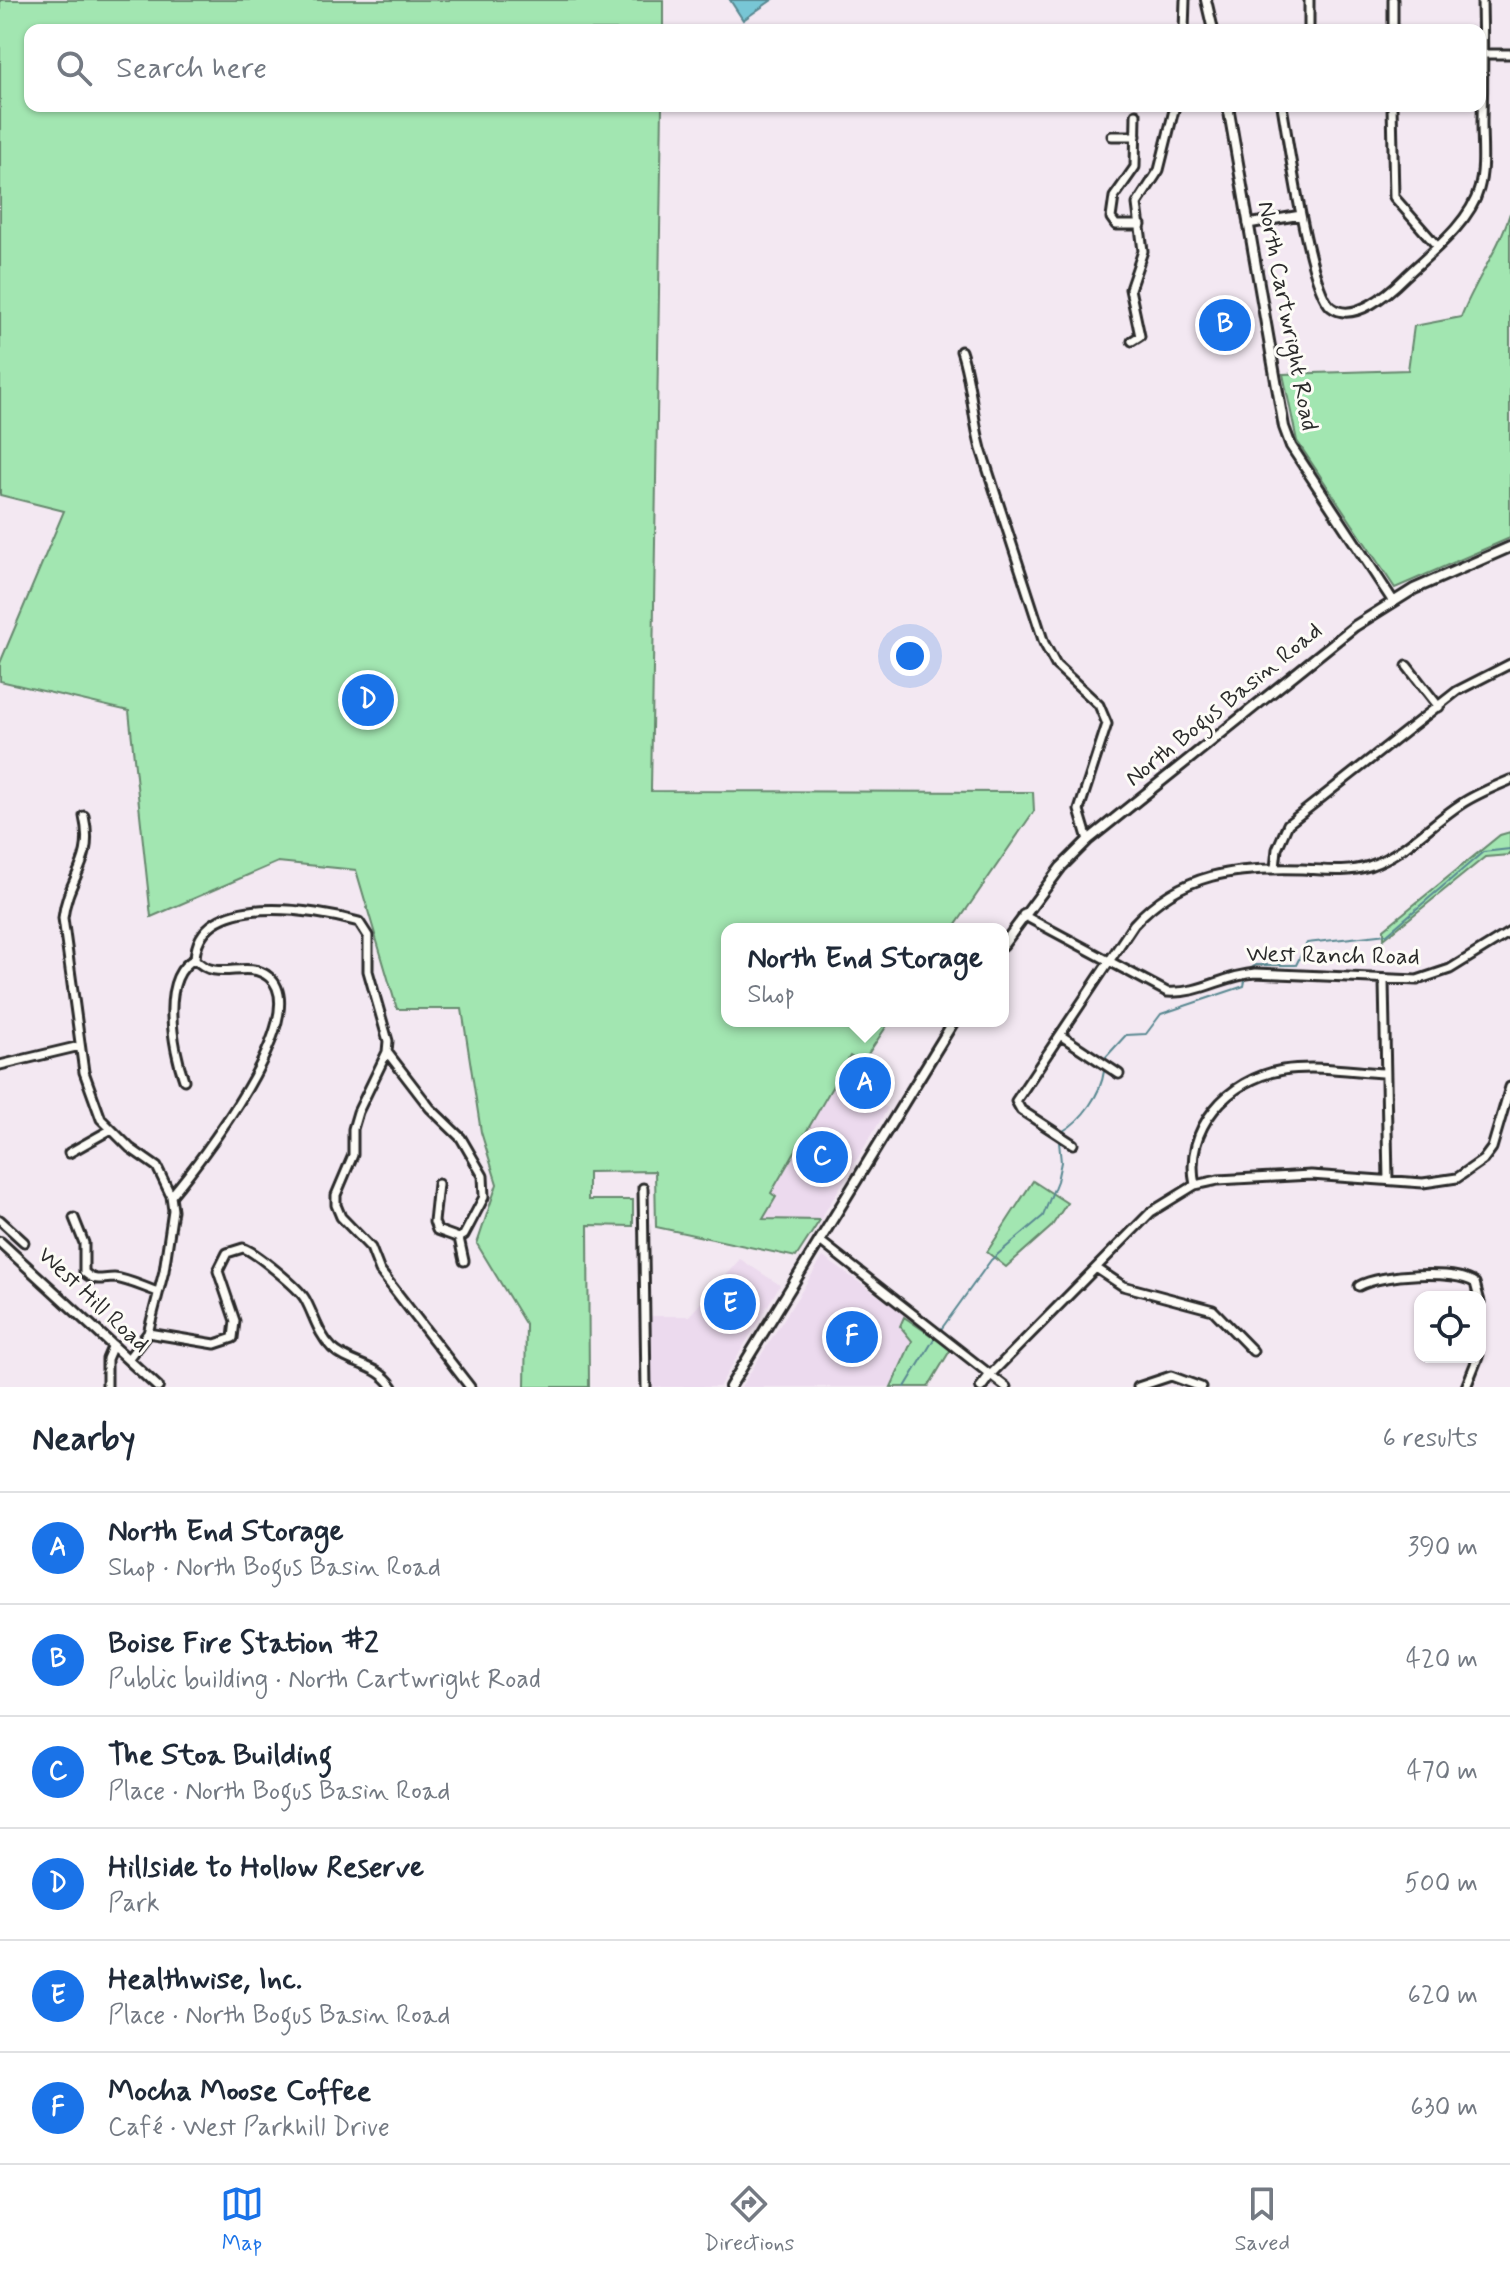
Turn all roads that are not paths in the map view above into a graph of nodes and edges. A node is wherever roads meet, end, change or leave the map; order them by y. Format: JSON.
{"nodes":[{"id":1,"x":1185,"y":0,"type":"edge"},
{"id":2,"x":1206,"y":0,"type":"edge"},
{"id":3,"x":1309,"y":0,"type":"edge"},
{"id":4,"x":1393,"y":0,"type":"edge"},
{"id":5,"x":1482,"y":0,"type":"edge"},
{"id":6,"x":1184,"y":24,"type":"edge"},
{"id":7,"x":1212,"y":24,"type":"edge"},
{"id":8,"x":1309,"y":24,"type":"edge"},
{"id":9,"x":1393,"y":24,"type":"edge"},
{"id":10,"x":1482,"y":24,"type":"edge"},
{"id":11,"x":1486,"y":54,"type":"edge"},
{"id":12,"x":1510,"y":54,"type":"edge"},
{"id":13,"x":1174,"y":112,"type":"edge"},
{"id":14,"x":1229,"y":112,"type":"edge"},
{"id":15,"x":1283,"y":112,"type":"edge"},
{"id":16,"x":1392,"y":112,"type":"edge"},
{"id":17,"x":1482,"y":112,"type":"edge"},
{"id":18,"x":1136,"y":114,"type":"dead end"},
{"id":19,"x":1112,"y":136,"type":"dead end"},
{"id":20,"x":1136,"y":136,"type":"junction"},
{"id":21,"x":1301,"y":215,"type":"junction"},
{"id":22,"x":1248,"y":224,"type":"junction"},
{"id":23,"x":1141,"y":225,"type":"junction"},
{"id":24,"x":1437,"y":246,"type":"junction"},
{"id":25,"x":1132,"y":341,"type":"dead end"},
{"id":26,"x":961,"y":351,"type":"dead end"},
{"id":27,"x":1510,"y":547,"type":"edge"},
{"id":28,"x":1393,"y":601,"type":"junction"},
{"id":29,"x":1510,"y":664,"type":"edge"},
{"id":30,"x":1407,"y":666,"type":"dead end"},
{"id":31,"x":1439,"y":707,"type":"junction"},
{"id":32,"x":1510,"y":780,"type":"edge"},
{"id":33,"x":84,"y":816,"type":"dead end"},
{"id":34,"x":1088,"y":840,"type":"junction"},
{"id":35,"x":1275,"y":868,"type":"junction"},
{"id":36,"x":1023,"y":915,"type":"junction"},
{"id":37,"x":1510,"y":932,"type":"edge"},
{"id":38,"x":1009,"y":936,"type":"edge"},
{"id":39,"x":195,"y":959,"type":"junction"},
{"id":40,"x":1109,"y":961,"type":"junction"},
{"id":41,"x":1384,"y":981,"type":"junction"},
{"id":42,"x":950,"y":1027,"type":"edge"},
{"id":43,"x":1060,"y":1035,"type":"junction"},
{"id":44,"x":80,"y":1046,"type":"junction"},
{"id":45,"x":387,"y":1052,"type":"junction"},
{"id":46,"x":0,"y":1065,"type":"edge"},
{"id":47,"x":1383,"y":1073,"type":"junction"},
{"id":48,"x":1119,"y":1074,"type":"dead end"},
{"id":49,"x":184,"y":1080,"type":"dead end"},
{"id":50,"x":1510,"y":1087,"type":"edge"},
{"id":51,"x":110,"y":1130,"type":"junction"},
{"id":52,"x":1073,"y":1144,"type":"dead end"},
{"id":53,"x":69,"y":1153,"type":"dead end"},
{"id":54,"x":1388,"y":1180,"type":"junction"},
{"id":55,"x":438,"y":1184,"type":"dead end"},
{"id":56,"x":1195,"y":1185,"type":"junction"},
{"id":57,"x":643,"y":1188,"type":"dead end"},
{"id":58,"x":171,"y":1196,"type":"junction"},
{"id":59,"x":74,"y":1218,"type":"dead end"},
{"id":60,"x":0,"y":1220,"type":"edge"},
{"id":61,"x":459,"y":1238,"type":"junction"},
{"id":62,"x":820,"y":1241,"type":"junction"},
{"id":63,"x":0,"y":1242,"type":"edge"},
{"id":64,"x":24,"y":1242,"type":"dead end"},
{"id":65,"x":464,"y":1261,"type":"dead end"},
{"id":66,"x":1096,"y":1268,"type":"junction"},
{"id":67,"x":1359,"y":1286,"type":"dead end"},
{"id":68,"x":1477,"y":1291,"type":"edge"},
{"id":69,"x":158,"y":1292,"type":"junction"},
{"id":70,"x":148,"y":1333,"type":"junction"},
{"id":71,"x":113,"y":1345,"type":"junction"},
{"id":72,"x":1253,"y":1351,"type":"dead end"},
{"id":73,"x":128,"y":1359,"type":"junction"},
{"id":74,"x":1476,"y":1363,"type":"edge"},
{"id":75,"x":990,"y":1375,"type":"junction"},
{"id":76,"x":107,"y":1387,"type":"edge"},
{"id":77,"x":158,"y":1387,"type":"edge"},
{"id":78,"x":393,"y":1387,"type":"edge"},
{"id":79,"x":470,"y":1387,"type":"edge"},
{"id":80,"x":646,"y":1387,"type":"edge"},
{"id":81,"x":730,"y":1387,"type":"edge"},
{"id":82,"x":981,"y":1387,"type":"edge"},
{"id":83,"x":1006,"y":1387,"type":"edge"},
{"id":84,"x":1138,"y":1387,"type":"edge"},
{"id":85,"x":1201,"y":1387,"type":"edge"},
{"id":86,"x":1466,"y":1387,"type":"edge"}],
"edges":[{"from":1,"to":6,"type":"street"},
{"from":2,"to":7,"type":"street"},
{"from":3,"to":8,"type":"street"},
{"from":4,"to":9,"type":"street"},
{"from":5,"to":10,"type":"street"},
{"from":11,"to":12,"type":"street"},
{"from":13,"to":23,"type":"street"},
{"from":14,"to":22,"type":"street","name":"North Cartwright Road"},
{"from":15,"to":21,"type":"street"},
{"from":16,"to":24,"type":"street"},
{"from":17,"to":24,"type":"street"},
{"from":18,"to":20,"type":"street"},
{"from":19,"to":20,"type":"street"},
{"from":20,"to":23,"type":"street"},
{"from":21,"to":22,"type":"street"},
{"from":21,"to":24,"type":"street"},
{"from":22,"to":28,"type":"street","name":"North Cartwright Road"},
{"from":23,"to":25,"type":"street"},
{"from":26,"to":34,"type":"street"},
{"from":27,"to":28,"type":"street","name":"North Bogus Basin Road"},
{"from":28,"to":34,"type":"street","name":"North Bogus Basin Road"},
{"from":29,"to":31,"type":"street"},
{"from":30,"to":31,"type":"street"},
{"from":31,"to":35,"type":"street"},
{"from":32,"to":35,"type":"street"},
{"from":33,"to":44,"type":"street"},
{"from":34,"to":36,"type":"street","name":"North Bogus Basin Road"},
{"from":35,"to":40,"type":"street"},
{"from":36,"to":38,"type":"street","name":"North Bogus Basin Road"},
{"from":36,"to":40,"type":"street","name":"West Ranch Road"},
{"from":37,"to":41,"type":"street","name":"West Ranch Road"},
{"from":39,"to":45,"type":"street"},
{"from":39,"to":49,"type":"street"},
{"from":39,"to":58,"type":"street"},
{"from":40,"to":41,"type":"street","name":"West Ranch Road"},
{"from":40,"to":43,"type":"street"},
{"from":41,"to":47,"type":"street"},
{"from":42,"to":62,"type":"street"},
{"from":43,"to":48,"type":"street"},
{"from":43,"to":52,"type":"street"},
{"from":44,"to":46,"type":"street"},
{"from":44,"to":51,"type":"street"},
{"from":45,"to":61,"type":"street"},
{"from":45,"to":79,"type":"street"},
{"from":47,"to":54,"type":"street"},
{"from":47,"to":56,"type":"street"},
{"from":50,"to":54,"type":"street"},
{"from":51,"to":53,"type":"street"},
{"from":51,"to":58,"type":"street"},
{"from":54,"to":56,"type":"street"},
{"from":55,"to":61,"type":"street"},
{"from":56,"to":66,"type":"street"},
{"from":57,"to":80,"type":"street"},
{"from":58,"to":69,"type":"street"},
{"from":59,"to":69,"type":"street"},
{"from":60,"to":64,"type":"street"},
{"from":61,"to":65,"type":"street"},
{"from":62,"to":75,"type":"street"},
{"from":62,"to":81,"type":"street"},
{"from":63,"to":71,"type":"street","name":"West Hill Road"},
{"from":66,"to":72,"type":"street"},
{"from":66,"to":75,"type":"street"},
{"from":67,"to":68,"type":"street"},
{"from":69,"to":70,"type":"street"},
{"from":70,"to":73,"type":"street"},
{"from":70,"to":78,"type":"street"},
{"from":71,"to":73,"type":"street","name":"West Hill Road"},
{"from":71,"to":76,"type":"street"},
{"from":73,"to":77,"type":"street","name":"West Hill Road"},
{"from":74,"to":86,"type":"street"},
{"from":75,"to":82,"type":"street"},
{"from":75,"to":83,"type":"street"},
{"from":84,"to":85,"type":"street"}]}
